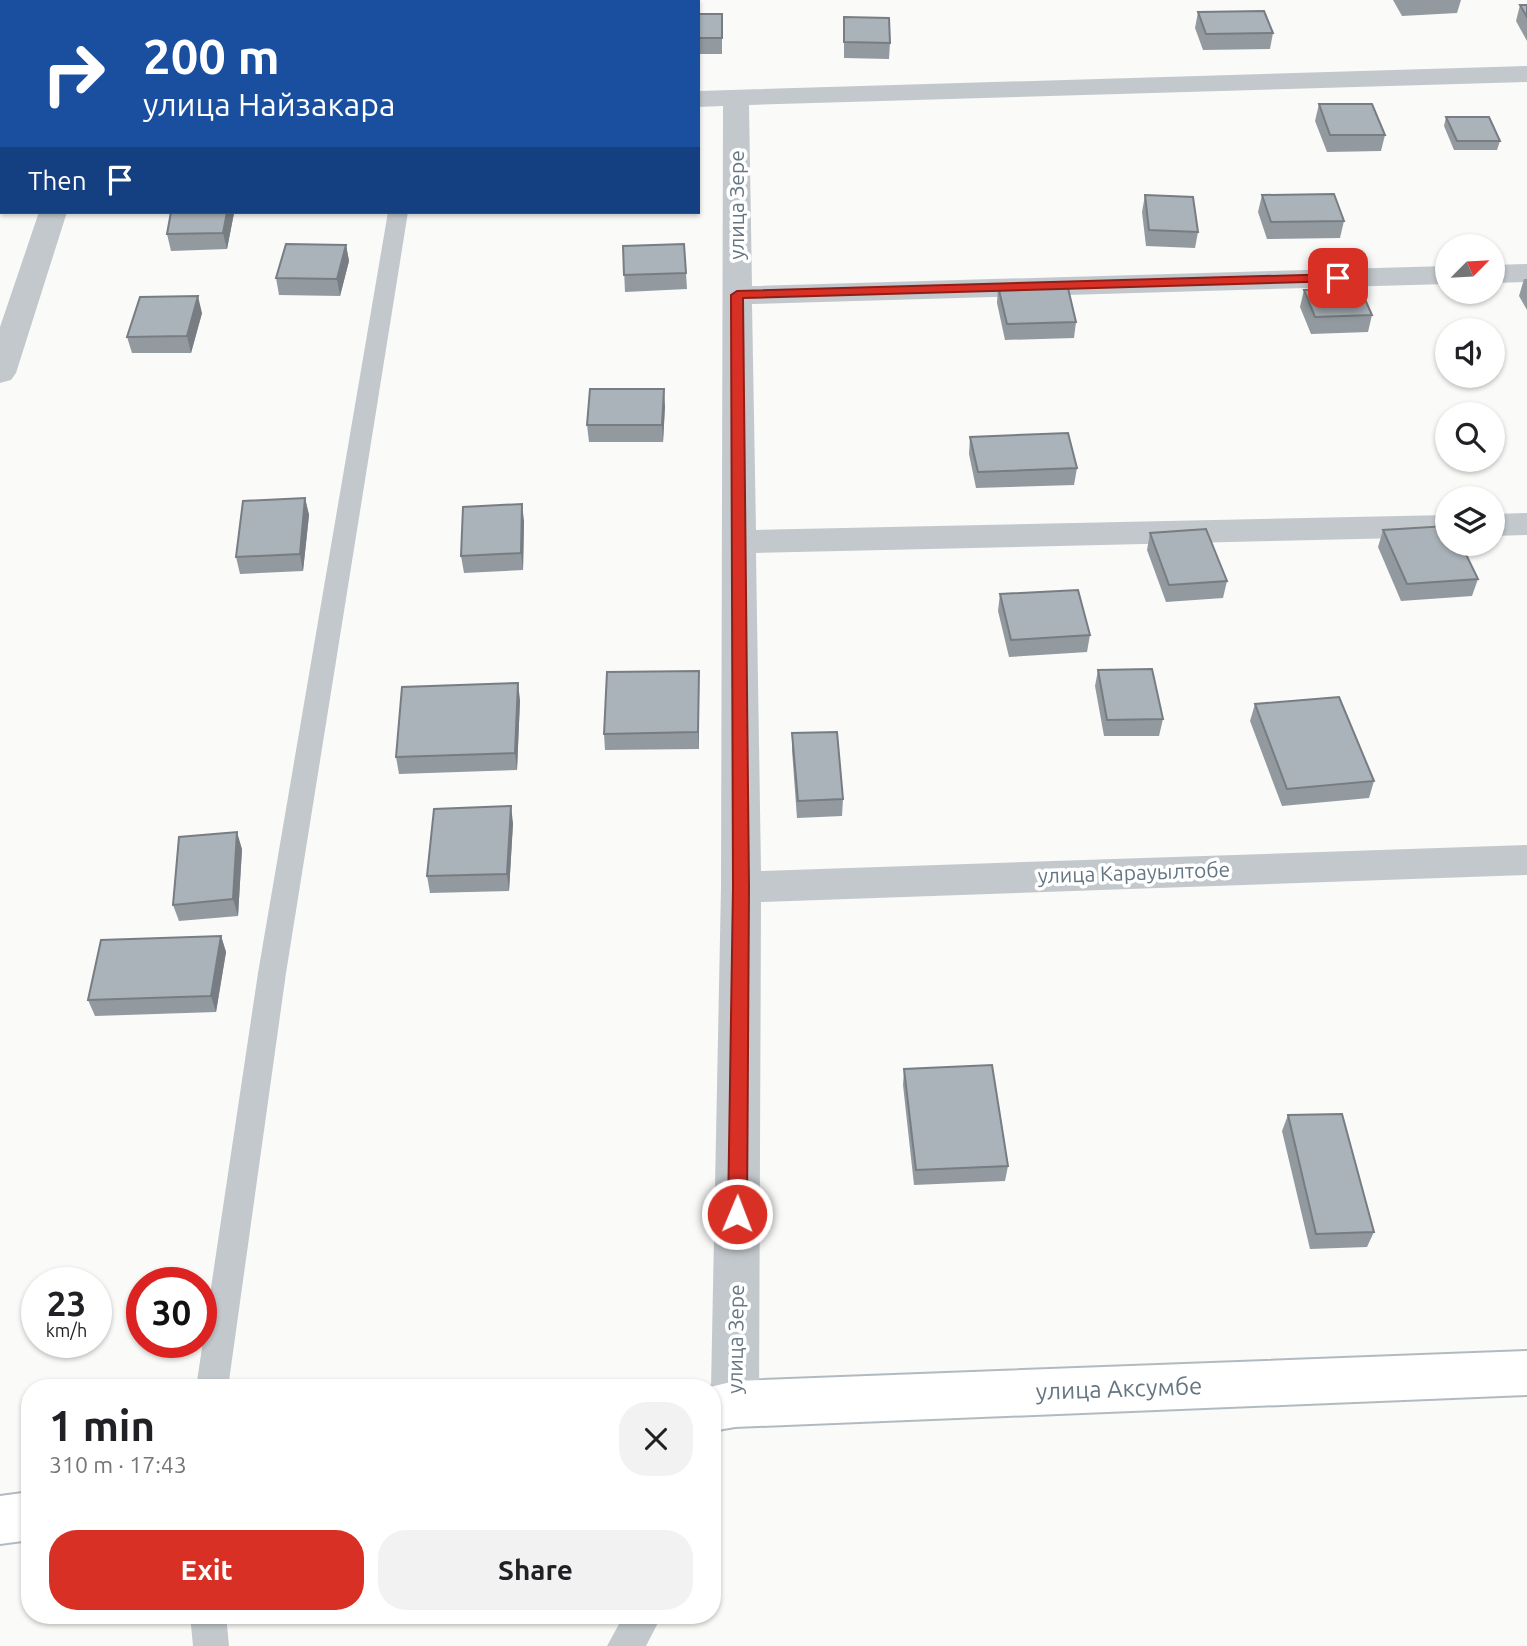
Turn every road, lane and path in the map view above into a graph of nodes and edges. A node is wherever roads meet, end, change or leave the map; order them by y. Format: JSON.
{"nodes":[{"id":1,"x":1527,"y":74,"type":"edge"},
{"id":2,"x":736,"y":97,"type":"junction"},
{"id":3,"x":700,"y":99,"type":"edge"},
{"id":4,"x":52,"y":214,"type":"edge"},
{"id":5,"x":398,"y":214,"type":"edge"},
{"id":6,"x":1527,"y":273,"type":"edge"},
{"id":7,"x":1505,"y":274,"type":"edge"},
{"id":8,"x":1435,"y":275,"type":"edge"},
{"id":9,"x":737,"y":295,"type":"junction"},
{"id":10,"x":0,"y":373,"type":"edge"},
{"id":11,"x":1527,"y":524,"type":"edge"},
{"id":12,"x":1505,"y":525,"type":"edge"},
{"id":13,"x":1435,"y":526,"type":"edge"},
{"id":14,"x":739,"y":542,"type":"junction"},
{"id":15,"x":1527,"y":860,"type":"edge"},
{"id":16,"x":741,"y":887,"type":"junction"},
{"id":17,"x":1527,"y":1373,"type":"edge"},
{"id":18,"x":213,"y":1379,"type":"edge"},
{"id":19,"x":721,"y":1391,"type":"edge"},
{"id":20,"x":721,"y":1416,"type":"edge"},
{"id":21,"x":21,"y":1517,"type":"edge"},
{"id":22,"x":0,"y":1520,"type":"edge"},
{"id":23,"x":209,"y":1624,"type":"edge"},
{"id":24,"x":639,"y":1624,"type":"edge"},
{"id":25,"x":211,"y":1646,"type":"edge"},
{"id":26,"x":625,"y":1646,"type":"edge"}],
"edges":[{"from":1,"to":2,"type":"street"},
{"from":2,"to":3,"type":"street"},
{"from":2,"to":9,"type":"street","name":"улица Зере"},
{"from":4,"to":10,"type":"street"},
{"from":5,"to":18,"type":"lane"},
{"from":6,"to":7,"type":"street"},
{"from":8,"to":9,"type":"street"},
{"from":9,"to":14,"type":"street","name":"улица Зере"},
{"from":11,"to":12,"type":"street"},
{"from":13,"to":14,"type":"street"},
{"from":14,"to":16,"type":"street","name":"улица Зере"},
{"from":15,"to":16,"type":"street","name":"улица Карауылтобе"},
{"from":16,"to":19,"type":"street","name":"улица Зере"},
{"from":17,"to":20,"type":"main road","name":"улица Аксумбе"},
{"from":21,"to":22,"type":"main road"},
{"from":23,"to":25,"type":"lane"},
{"from":24,"to":26,"type":"lane"}]}
